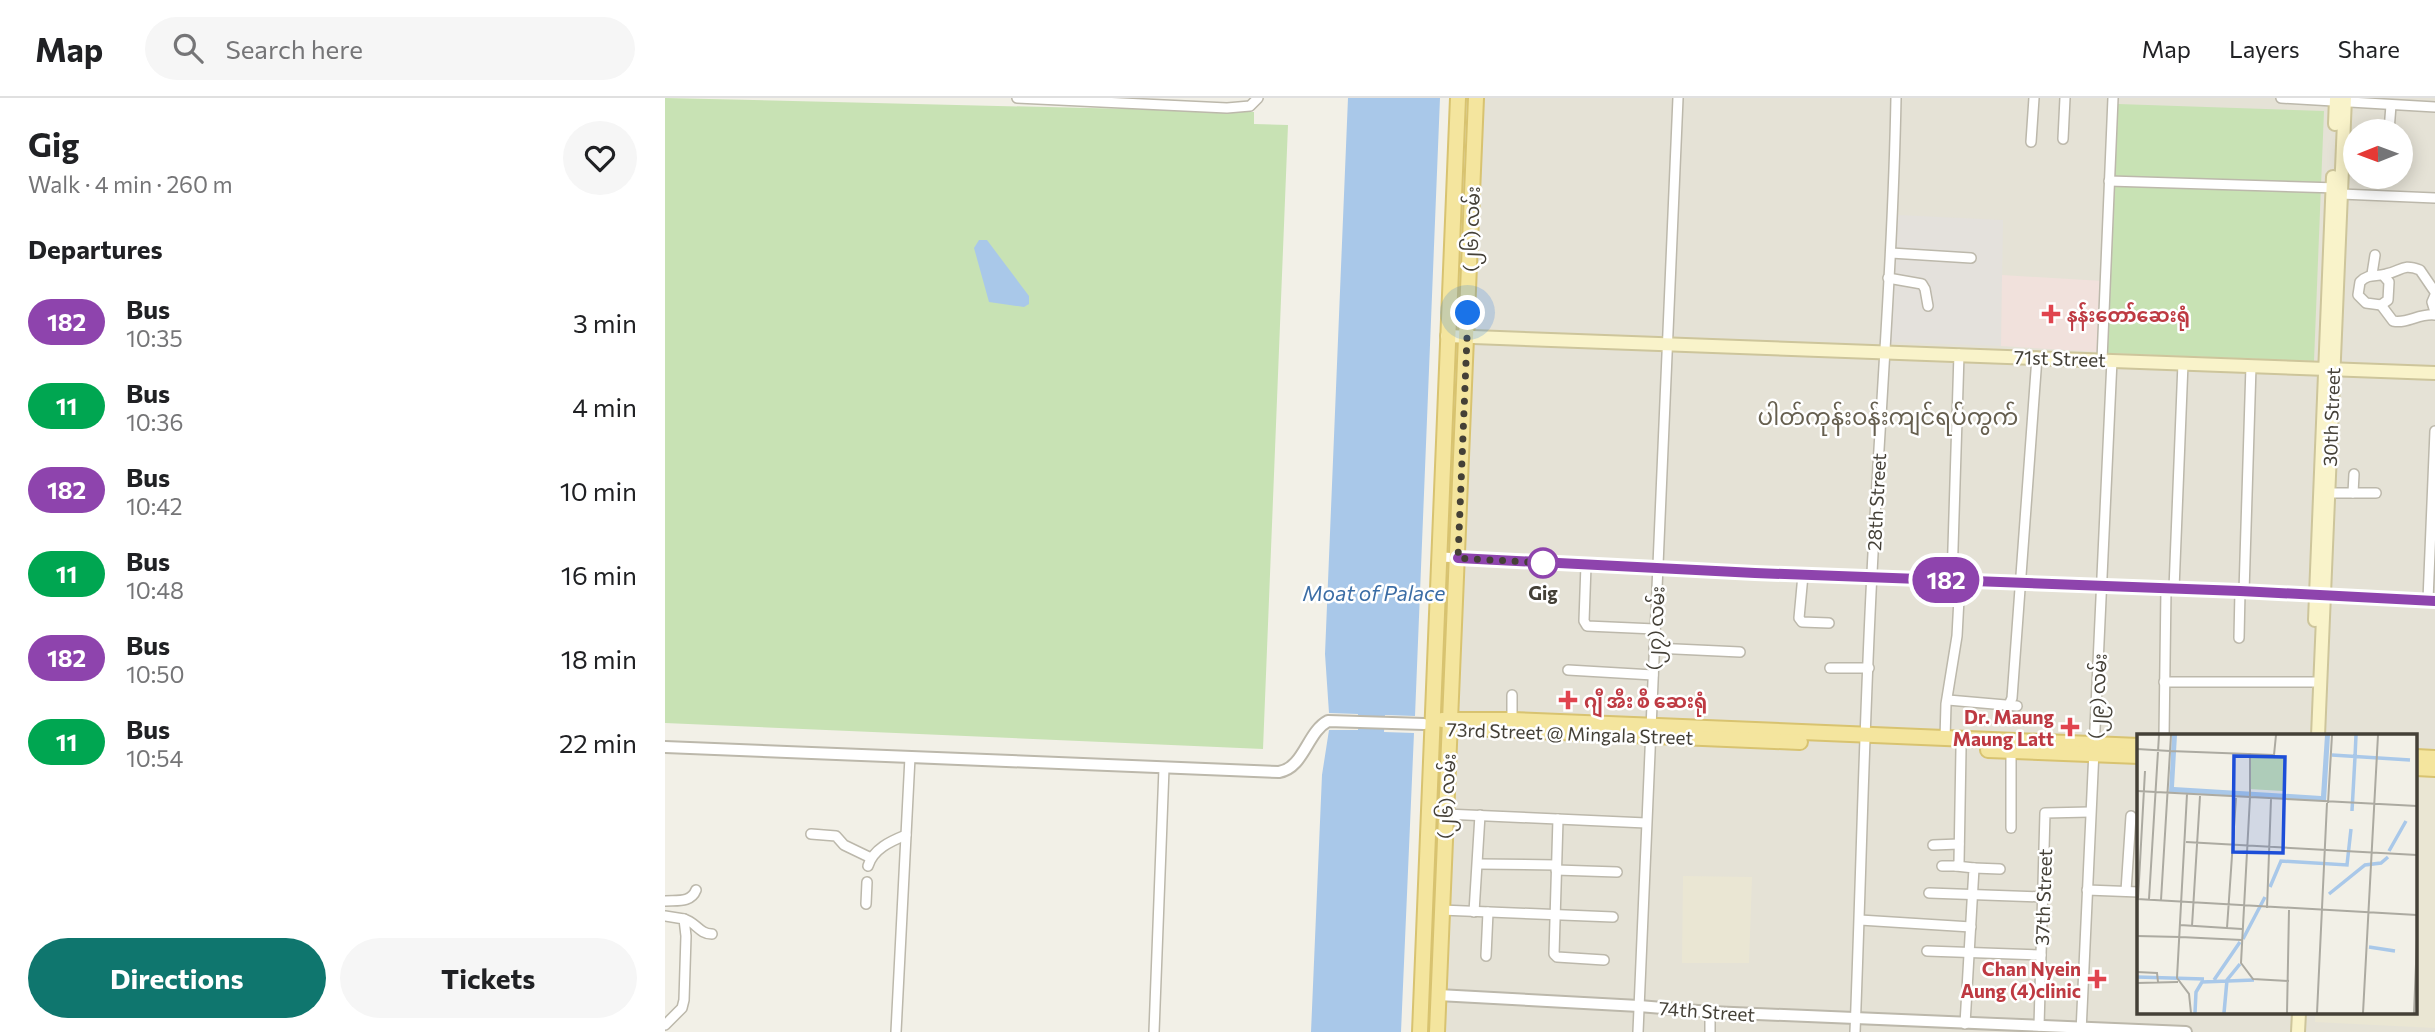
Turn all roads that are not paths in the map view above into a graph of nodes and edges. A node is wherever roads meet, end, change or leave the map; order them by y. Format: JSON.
{"nodes":[{"id":1,"x":1017,"y":98,"type":"edge"},
{"id":2,"x":1258,"y":98,"type":"edge"},
{"id":3,"x":1458,"y":98,"type":"edge"},
{"id":4,"x":1476,"y":98,"type":"edge"},
{"id":5,"x":1678,"y":98,"type":"edge"},
{"id":6,"x":1896,"y":98,"type":"edge"},
{"id":7,"x":2035,"y":98,"type":"edge"},
{"id":8,"x":2065,"y":98,"type":"edge"},
{"id":9,"x":2113,"y":98,"type":"edge"},
{"id":10,"x":2281,"y":98,"type":"edge"},
{"id":11,"x":2340,"y":99,"type":"edge"},
{"id":12,"x":1114,"y":100,"type":"edge"},
{"id":13,"x":2391,"y":105,"type":"junction"},
{"id":14,"x":2435,"y":107,"type":"edge"},
{"id":15,"x":2390,"y":119,"type":"edge"},
{"id":16,"x":2063,"y":139,"type":"dead end"},
{"id":17,"x":2031,"y":142,"type":"dead end"},
{"id":18,"x":2109,"y":181,"type":"junction"},
{"id":19,"x":2338,"y":190,"type":"junction"},
{"id":20,"x":2435,"y":198,"type":"edge"},
{"id":21,"x":1891,"y":253,"type":"junction"},
{"id":22,"x":2375,"y":255,"type":"dead end"},
{"id":23,"x":1971,"y":258,"type":"dead end"},
{"id":24,"x":2372,"y":274,"type":"junction"},
{"id":25,"x":2383,"y":275,"type":"junction"},
{"id":26,"x":1888,"y":278,"type":"junction"},
{"id":27,"x":2331,"y":290,"type":"junction"},
{"id":28,"x":2357,"y":291,"type":"junction"},
{"id":29,"x":2435,"y":293,"type":"edge"},
{"id":30,"x":2381,"y":305,"type":"junction"},
{"id":31,"x":1928,"y":306,"type":"dead end"},
{"id":32,"x":2435,"y":314,"type":"edge"},
{"id":33,"x":1447,"y":336,"type":"junction"},
{"id":34,"x":1467,"y":336,"type":"junction"},
{"id":35,"x":1669,"y":344,"type":"junction"},
{"id":36,"x":1884,"y":352,"type":"junction"},
{"id":37,"x":1959,"y":355,"type":"junction"},
{"id":38,"x":2036,"y":357,"type":"junction"},
{"id":39,"x":2107,"y":360,"type":"junction"},
{"id":40,"x":2183,"y":363,"type":"junction"},
{"id":41,"x":2251,"y":366,"type":"junction"},
{"id":42,"x":2328,"y":368,"type":"junction"},
{"id":43,"x":2435,"y":373,"type":"edge"},
{"id":44,"x":2435,"y":431,"type":"edge"},
{"id":45,"x":2354,"y":474,"type":"dead end"},
{"id":46,"x":2328,"y":493,"type":"junction"},
{"id":47,"x":2377,"y":493,"type":"dead end"},
{"id":48,"x":2353,"y":494,"type":"junction"},
{"id":49,"x":2432,"y":555,"type":"edge"},
{"id":50,"x":1441,"y":557,"type":"junction"},
{"id":51,"x":1458,"y":558,"type":"junction"},
{"id":52,"x":1586,"y":565,"type":"junction"},
{"id":53,"x":1658,"y":567,"type":"junction"},
{"id":54,"x":1803,"y":575,"type":"junction"},
{"id":55,"x":1872,"y":577,"type":"junction"},
{"id":56,"x":1956,"y":580,"type":"junction"},
{"id":57,"x":2021,"y":583,"type":"junction"},
{"id":58,"x":2102,"y":586,"type":"junction"},
{"id":59,"x":2170,"y":589,"type":"junction"},
{"id":60,"x":2242,"y":591,"type":"junction"},
{"id":61,"x":2320,"y":595,"type":"junction"},
{"id":62,"x":2431,"y":601,"type":"edge"},
{"id":63,"x":1829,"y":623,"type":"dead end"},
{"id":64,"x":1655,"y":629,"type":"junction"},
{"id":65,"x":2239,"y":638,"type":"dead end"},
{"id":66,"x":1654,"y":648,"type":"junction"},
{"id":67,"x":1740,"y":652,"type":"dead end"},
{"id":68,"x":1831,"y":668,"type":"dead end"},
{"id":69,"x":1869,"y":668,"type":"junction"},
{"id":70,"x":1569,"y":670,"type":"dead end"},
{"id":71,"x":1653,"y":675,"type":"junction"},
{"id":72,"x":2164,"y":682,"type":"junction"},
{"id":73,"x":2314,"y":682,"type":"junction"},
{"id":74,"x":1512,"y":695,"type":"dead end"},
{"id":75,"x":1948,"y":700,"type":"junction"},
{"id":76,"x":1511,"y":720,"type":"junction"},
{"id":77,"x":1426,"y":724,"type":"junction"},
{"id":78,"x":1450,"y":724,"type":"junction"},
{"id":79,"x":1650,"y":731,"type":"junction"},
{"id":80,"x":2164,"y":734,"type":"edge"},
{"id":81,"x":2311,"y":734,"type":"edge"},
{"id":82,"x":2318,"y":734,"type":"edge"},
{"id":83,"x":1945,"y":738,"type":"junction"},
{"id":84,"x":1867,"y":741,"type":"junction"},
{"id":85,"x":2137,"y":746,"type":"edge"},
{"id":86,"x":665,"y":747,"type":"edge"},
{"id":87,"x":1961,"y":749,"type":"junction"},
{"id":88,"x":2094,"y":750,"type":"junction"},
{"id":89,"x":2011,"y":752,"type":"junction"},
{"id":90,"x":2137,"y":756,"type":"edge"},
{"id":91,"x":910,"y":757,"type":"junction"},
{"id":92,"x":2417,"y":757,"type":"edge"},
{"id":93,"x":2435,"y":758,"type":"edge"},
{"id":94,"x":1164,"y":768,"type":"junction"},
{"id":95,"x":2417,"y":768,"type":"edge"},
{"id":96,"x":2435,"y":769,"type":"edge"},
{"id":97,"x":2089,"y":812,"type":"junction"},
{"id":98,"x":1445,"y":814,"type":"junction"},
{"id":99,"x":1480,"y":815,"type":"junction"},
{"id":100,"x":2131,"y":816,"type":"dead end"},
{"id":101,"x":1558,"y":819,"type":"junction"},
{"id":102,"x":1646,"y":823,"type":"junction"},
{"id":103,"x":2011,"y":828,"type":"dead end"},
{"id":104,"x":811,"y":834,"type":"dead end"},
{"id":105,"x":906,"y":835,"type":"junction"},
{"id":106,"x":1959,"y":844,"type":"junction"},
{"id":107,"x":1933,"y":845,"type":"dead end"},
{"id":108,"x":1478,"y":864,"type":"junction"},
{"id":109,"x":1942,"y":866,"type":"dead end"},
{"id":110,"x":1956,"y":866,"type":"junction"},
{"id":111,"x":1556,"y":867,"type":"junction"},
{"id":112,"x":1974,"y":867,"type":"junction"},
{"id":113,"x":2000,"y":869,"type":"dead end"},
{"id":114,"x":1617,"y":872,"type":"dead end"},
{"id":115,"x":867,"y":881,"type":"dead end"},
{"id":116,"x":696,"y":890,"type":"dead end"},
{"id":117,"x":2087,"y":890,"type":"junction"},
{"id":118,"x":2126,"y":891,"type":"junction"},
{"id":119,"x":2137,"y":892,"type":"edge"},
{"id":120,"x":1929,"y":893,"type":"dead end"},
{"id":121,"x":1973,"y":895,"type":"junction"},
{"id":122,"x":2043,"y":897,"type":"junction"},
{"id":123,"x":665,"y":901,"type":"edge"},
{"id":124,"x":866,"y":905,"type":"dead end"},
{"id":125,"x":1441,"y":910,"type":"junction"},
{"id":126,"x":1475,"y":912,"type":"junction"},
{"id":127,"x":1488,"y":912,"type":"junction"},
{"id":128,"x":1554,"y":915,"type":"junction"},
{"id":129,"x":665,"y":916,"type":"edge"},
{"id":130,"x":1613,"y":917,"type":"dead end"},
{"id":131,"x":684,"y":919,"type":"junction"},
{"id":132,"x":1860,"y":920,"type":"junction"},
{"id":133,"x":1971,"y":927,"type":"junction"},
{"id":134,"x":712,"y":934,"type":"dead end"},
{"id":135,"x":1927,"y":951,"type":"dead end"},
{"id":136,"x":1968,"y":952,"type":"junction"},
{"id":137,"x":2041,"y":955,"type":"junction"},
{"id":138,"x":1486,"y":956,"type":"dead end"},
{"id":139,"x":1604,"y":960,"type":"dead end"},
{"id":140,"x":1438,"y":995,"type":"junction"},
{"id":141,"x":1639,"y":1006,"type":"junction"},
{"id":142,"x":1710,"y":1012,"type":"junction"},
{"id":143,"x":2299,"y":1014,"type":"edge"},
{"id":144,"x":1856,"y":1018,"type":"junction"},
{"id":145,"x":665,"y":1024,"type":"edge"},
{"id":146,"x":2039,"y":1026,"type":"junction"},
{"id":147,"x":1968,"y":1027,"type":"edge"},
{"id":148,"x":2081,"y":1029,"type":"edge"},
{"id":149,"x":896,"y":1032,"type":"edge"},
{"id":150,"x":1154,"y":1032,"type":"edge"},
{"id":151,"x":1420,"y":1032,"type":"edge"},
{"id":152,"x":1437,"y":1032,"type":"edge"},
{"id":153,"x":1638,"y":1032,"type":"edge"},
{"id":154,"x":1710,"y":1032,"type":"edge"},
{"id":155,"x":1855,"y":1032,"type":"edge"},
{"id":156,"x":2186,"y":1032,"type":"edge"},
{"id":157,"x":2298,"y":1032,"type":"edge"}],
"edges":[{"from":1,"to":12,"type":"street"},
{"from":2,"to":12,"type":"street"},
{"from":3,"to":33,"type":"main road","name":"(၂၆) လမ်း"},
{"from":4,"to":34,"type":"main road","name":"(၂၆) လမ်း"},
{"from":5,"to":35,"type":"street","name":"(၂၇) လမ်း"},
{"from":6,"to":21,"type":"street","name":"28th Street"},
{"from":7,"to":17,"type":"street"},
{"from":8,"to":16,"type":"street"},
{"from":9,"to":18,"type":"street","name":"(၂၉) လမ်း"},
{"from":10,"to":11,"type":"street"},
{"from":11,"to":13,"type":"street"},
{"from":11,"to":19,"type":"main road","name":"30th Street"},
{"from":13,"to":14,"type":"street"},
{"from":13,"to":15,"type":"street"},
{"from":18,"to":19,"type":"street"},
{"from":18,"to":39,"type":"street","name":"(၂၉) လမ်း"},
{"from":19,"to":20,"type":"street"},
{"from":19,"to":27,"type":"main road","name":"30th Street"},
{"from":21,"to":23,"type":"street"},
{"from":21,"to":26,"type":"street","name":"28th Street"},
{"from":22,"to":24,"type":"street"},
{"from":24,"to":25,"type":"street"},
{"from":24,"to":28,"type":"street"},
{"from":25,"to":29,"type":"street"},
{"from":25,"to":30,"type":"street"},
{"from":26,"to":31,"type":"street"},
{"from":26,"to":36,"type":"street","name":"28th Street"},
{"from":27,"to":28,"type":"street"},
{"from":27,"to":42,"type":"main road","name":"30th Street"},
{"from":28,"to":30,"type":"street"},
{"from":29,"to":32,"type":"street"},
{"from":30,"to":32,"type":"street"},
{"from":33,"to":34,"type":"main road"},
{"from":33,"to":50,"type":"main road","name":"(၂၆) လမ်း"},
{"from":34,"to":35,"type":"main road"},
{"from":34,"to":51,"type":"main road","name":"(၂၆) လမ်း"},
{"from":35,"to":36,"type":"main road","name":"71st Street"},
{"from":35,"to":53,"type":"street","name":"(၂၇) လမ်း"},
{"from":36,"to":37,"type":"main road","name":"71st Street"},
{"from":36,"to":55,"type":"street","name":"28th Street"},
{"from":37,"to":38,"type":"main road","name":"71st Street"},
{"from":37,"to":56,"type":"street"},
{"from":38,"to":39,"type":"main road","name":"71st Street"},
{"from":38,"to":57,"type":"street"},
{"from":39,"to":40,"type":"main road","name":"71st Street"},
{"from":39,"to":58,"type":"street","name":"(၂၉) လမ်း"},
{"from":40,"to":41,"type":"main road","name":"71st Street"},
{"from":40,"to":59,"type":"street"},
{"from":41,"to":42,"type":"main road","name":"71st Street"},
{"from":41,"to":60,"type":"street"},
{"from":42,"to":43,"type":"main road","name":"71st Street"},
{"from":42,"to":46,"type":"main road","name":"30th Street"},
{"from":42,"to":61,"type":"main road","name":"30th Street"},
{"from":44,"to":49,"type":"street"},
{"from":45,"to":48,"type":"street"},
{"from":46,"to":48,"type":"street"},
{"from":46,"to":61,"type":"main road","name":"30th Street"},
{"from":47,"to":48,"type":"street"},
{"from":49,"to":62,"type":"street"},
{"from":50,"to":51,"type":"street"},
{"from":50,"to":77,"type":"main road","name":"(၂၆) လမ်း"},
{"from":51,"to":52,"type":"street"},
{"from":51,"to":78,"type":"main road","name":"(၂၆) လမ်း"},
{"from":52,"to":53,"type":"street"},
{"from":52,"to":64,"type":"street"},
{"from":53,"to":54,"type":"street"},
{"from":53,"to":64,"type":"street","name":"(၂၇) လမ်း"},
{"from":54,"to":55,"type":"street"},
{"from":54,"to":63,"type":"street"},
{"from":55,"to":56,"type":"street"},
{"from":55,"to":69,"type":"street","name":"28th Street"},
{"from":56,"to":57,"type":"street"},
{"from":56,"to":75,"type":"street"},
{"from":57,"to":58,"type":"street"},
{"from":57,"to":75,"type":"street"},
{"from":58,"to":59,"type":"street"},
{"from":58,"to":88,"type":"street","name":"(၂၉) လမ်း"},
{"from":59,"to":60,"type":"street"},
{"from":59,"to":72,"type":"street"},
{"from":60,"to":61,"type":"street"},
{"from":60,"to":65,"type":"street"},
{"from":61,"to":62,"type":"street"},
{"from":61,"to":73,"type":"main road","name":"30th Street"},
{"from":61,"to":82,"type":"main road","name":"30th Street"},
{"from":64,"to":66,"type":"street","name":"(၂၇) လမ်း"},
{"from":66,"to":67,"type":"street"},
{"from":66,"to":71,"type":"street","name":"(၂၇) လမ်း"},
{"from":68,"to":69,"type":"street"},
{"from":69,"to":84,"type":"street","name":"28th Street"},
{"from":70,"to":71,"type":"street"},
{"from":71,"to":79,"type":"street","name":"(၂၇) လမ်း"},
{"from":72,"to":73,"type":"street"},
{"from":72,"to":80,"type":"street"},
{"from":73,"to":81,"type":"main road","name":"30th Street"},
{"from":74,"to":76,"type":"street"},
{"from":75,"to":83,"type":"street"},
{"from":76,"to":78,"type":"main road","name":"73rd Street @ Mingala Street"},
{"from":76,"to":79,"type":"main road","name":"73rd Street @ Mingala Street"},
{"from":77,"to":78,"type":"main road","name":"73rd Street @ Mingala Street"},
{"from":77,"to":94,"type":"street"},
{"from":77,"to":151,"type":"main road","name":"(၂၆) လမ်း"},
{"from":78,"to":79,"type":"main road","name":"73rd Street @ Mingala Street"},
{"from":78,"to":98,"type":"main road","name":"(၂၆) လမ်း"},
{"from":79,"to":84,"type":"main road","name":"73rd Street @ Mingala Street"},
{"from":79,"to":102,"type":"street","name":"(၂၇) လမ်း"},
{"from":83,"to":84,"type":"main road","name":"73rd Street @ Mingala Street"},
{"from":83,"to":88,"type":"main road","name":"73rd Street @ Mingala Street"},
{"from":84,"to":87,"type":"main road","name":"73rd Street @ Mingala Street"},
{"from":84,"to":132,"type":"street","name":"28th Street"},
{"from":85,"to":88,"type":"main road","name":"73rd Street @ Mingala Street"},
{"from":86,"to":91,"type":"street"},
{"from":87,"to":89,"type":"main road","name":"73rd Street @ Mingala Street"},
{"from":87,"to":106,"type":"street"},
{"from":88,"to":89,"type":"main road","name":"73rd Street @ Mingala Street"},
{"from":88,"to":90,"type":"main road","name":"73rd Street @ Mingala Street"},
{"from":88,"to":97,"type":"street","name":"(၂၉) လမ်း"},
{"from":89,"to":103,"type":"street"},
{"from":91,"to":94,"type":"street"},
{"from":91,"to":105,"type":"street"},
{"from":92,"to":93,"type":"main road"},
{"from":94,"to":150,"type":"street"},
{"from":95,"to":96,"type":"main road"},
{"from":97,"to":117,"type":"street","name":"(၂၉) လမ်း"},
{"from":97,"to":122,"type":"street","name":"37th Street"},
{"from":98,"to":99,"type":"street"},
{"from":98,"to":125,"type":"main road","name":"(၂၆) လမ်း"},
{"from":99,"to":101,"type":"street"},
{"from":99,"to":108,"type":"street"},
{"from":100,"to":118,"type":"street"},
{"from":101,"to":102,"type":"street"},
{"from":101,"to":111,"type":"street"},
{"from":102,"to":141,"type":"street","name":"(၂၇) လမ်း"},
{"from":104,"to":105,"type":"street"},
{"from":105,"to":149,"type":"street"},
{"from":106,"to":107,"type":"street"},
{"from":106,"to":110,"type":"street"},
{"from":108,"to":111,"type":"street"},
{"from":108,"to":126,"type":"street"},
{"from":109,"to":110,"type":"street"},
{"from":110,"to":112,"type":"street"},
{"from":111,"to":114,"type":"street"},
{"from":111,"to":128,"type":"street"},
{"from":112,"to":113,"type":"street"},
{"from":112,"to":121,"type":"street"},
{"from":115,"to":124,"type":"street"},
{"from":116,"to":123,"type":"street"},
{"from":117,"to":118,"type":"street"},
{"from":117,"to":148,"type":"street","name":"(၂၉) လမ်း"},
{"from":118,"to":119,"type":"street"},
{"from":120,"to":121,"type":"street"},
{"from":121,"to":122,"type":"street"},
{"from":121,"to":133,"type":"street"},
{"from":122,"to":137,"type":"street","name":"37th Street"},
{"from":125,"to":126,"type":"street"},
{"from":125,"to":140,"type":"main road","name":"(၂၆) လမ်း"},
{"from":126,"to":127,"type":"street"},
{"from":127,"to":128,"type":"street"},
{"from":127,"to":138,"type":"street"},
{"from":128,"to":130,"type":"street"},
{"from":128,"to":139,"type":"street"},
{"from":129,"to":131,"type":"street"},
{"from":131,"to":134,"type":"street"},
{"from":131,"to":145,"type":"street"},
{"from":132,"to":133,"type":"street"},
{"from":132,"to":144,"type":"street","name":"28th Street"},
{"from":133,"to":136,"type":"street"},
{"from":135,"to":136,"type":"street"},
{"from":136,"to":137,"type":"street"},
{"from":136,"to":147,"type":"street"},
{"from":137,"to":146,"type":"street","name":"37th Street"},
{"from":140,"to":141,"type":"street","name":"74th Street"},
{"from":140,"to":152,"type":"main road","name":"(၂၆) လမ်း"},
{"from":141,"to":142,"type":"street","name":"74th Street"},
{"from":141,"to":153,"type":"street","name":"(၂၇) လမ်း"},
{"from":142,"to":144,"type":"street","name":"74th Street"},
{"from":142,"to":154,"type":"street"},
{"from":143,"to":157,"type":"main road"},
{"from":144,"to":147,"type":"street","name":"74th Street"},
{"from":144,"to":155,"type":"street","name":"28th Street"},
{"from":146,"to":147,"type":"street","name":"74th Street"},
{"from":146,"to":148,"type":"street","name":"74th Street"},
{"from":148,"to":156,"type":"street","name":"74th Street"}]}
